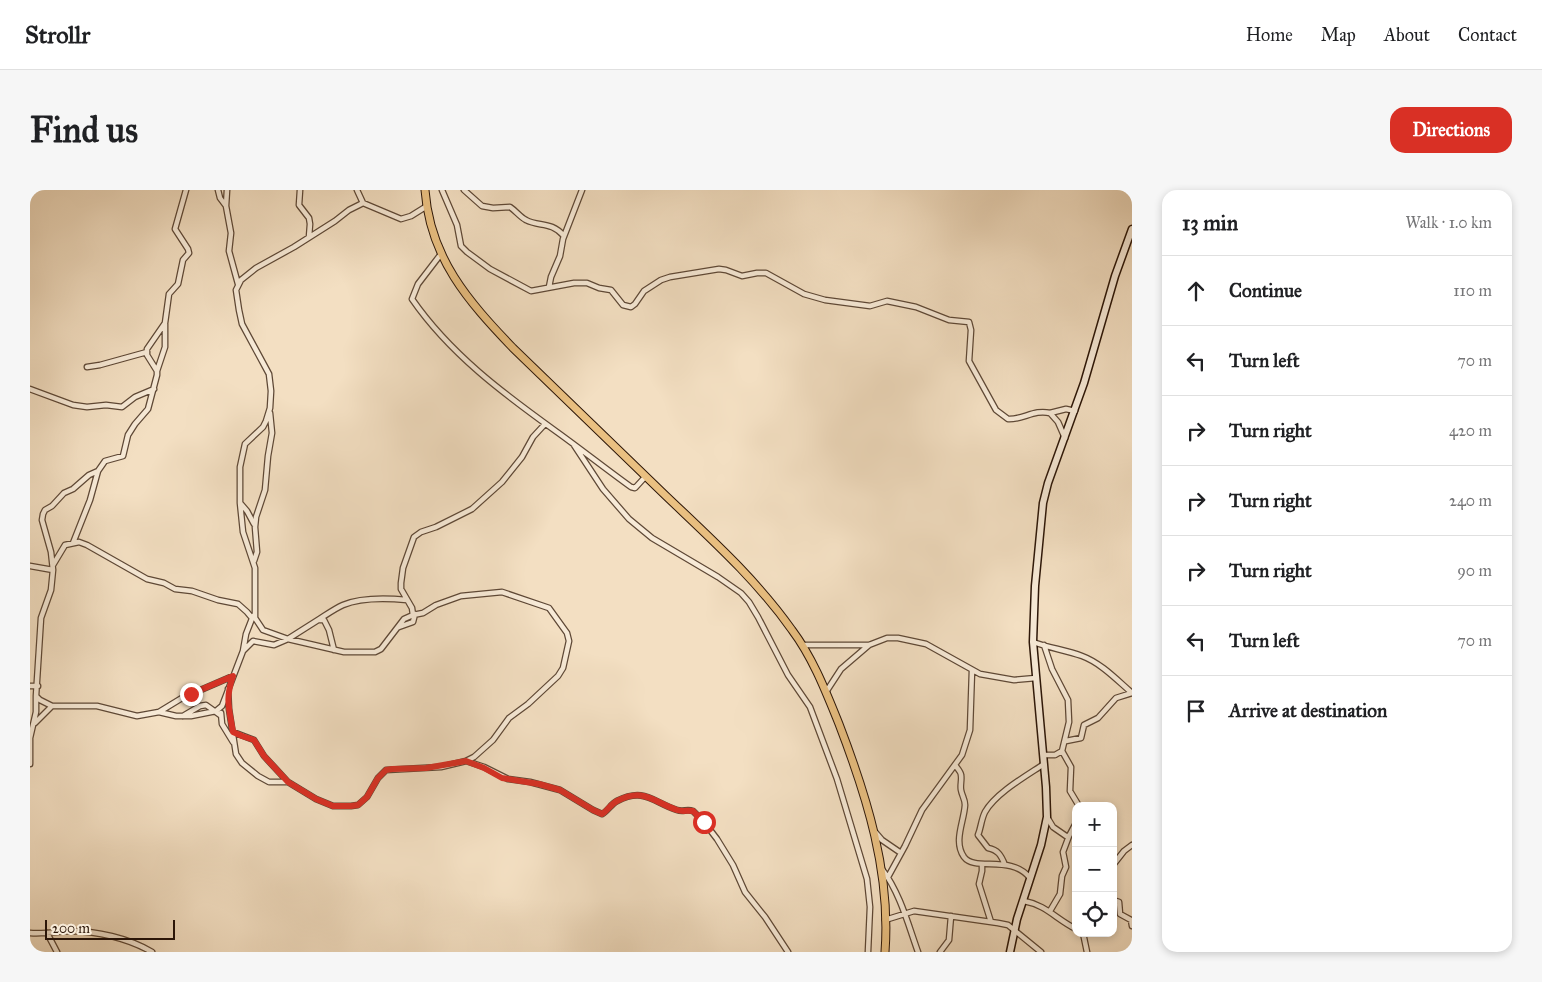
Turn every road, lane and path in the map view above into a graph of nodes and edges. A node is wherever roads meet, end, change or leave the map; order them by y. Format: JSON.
{"nodes":[{"id":1,"x":186,"y":190,"type":"edge"},
{"id":2,"x":218,"y":190,"type":"edge"},
{"id":3,"x":227,"y":190,"type":"edge"},
{"id":4,"x":300,"y":190,"type":"edge"},
{"id":5,"x":357,"y":190,"type":"edge"},
{"id":6,"x":426,"y":190,"type":"edge"},
{"id":7,"x":442,"y":190,"type":"edge"},
{"id":8,"x":464,"y":190,"type":"edge"},
{"id":9,"x":582,"y":190,"type":"edge"},
{"id":10,"x":363,"y":203,"type":"junction"},
{"id":11,"x":226,"y":206,"type":"junction"},
{"id":12,"x":427,"y":206,"type":"junction"},
{"id":13,"x":1132,"y":229,"type":"edge"},
{"id":14,"x":564,"y":236,"type":"junction"},
{"id":15,"x":309,"y":237,"type":"junction"},
{"id":16,"x":441,"y":254,"type":"junction"},
{"id":17,"x":238,"y":285,"type":"junction"},
{"id":18,"x":549,"y":287,"type":"junction"},
{"id":19,"x":165,"y":323,"type":"junction"},
{"id":20,"x":146,"y":352,"type":"junction"},
{"id":21,"x":87,"y":367,"type":"dead end"},
{"id":22,"x":157,"y":371,"type":"junction"},
{"id":23,"x":30,"y":388,"type":"edge"},
{"id":24,"x":154,"y":389,"type":"junction"},
{"id":25,"x":270,"y":411,"type":"junction"},
{"id":26,"x":1075,"y":412,"type":"junction"},
{"id":27,"x":1050,"y":413,"type":"junction"},
{"id":28,"x":545,"y":424,"type":"junction"},
{"id":29,"x":1065,"y":438,"type":"junction"},
{"id":30,"x":574,"y":445,"type":"junction"},
{"id":31,"x":98,"y":471,"type":"junction"},
{"id":32,"x":646,"y":476,"type":"junction"},
{"id":33,"x":240,"y":503,"type":"junction"},
{"id":34,"x":255,"y":527,"type":"junction"},
{"id":35,"x":73,"y":543,"type":"junction"},
{"id":36,"x":254,"y":561,"type":"junction"},
{"id":37,"x":30,"y":566,"type":"edge"},
{"id":38,"x":53,"y":567,"type":"junction"},
{"id":39,"x":407,"y":600,"type":"junction"},
{"id":40,"x":254,"y":612,"type":"junction"},
{"id":41,"x":414,"y":614,"type":"junction"},
{"id":42,"x":252,"y":618,"type":"junction"},
{"id":43,"x":318,"y":620,"type":"junction"},
{"id":44,"x":250,"y":624,"type":"junction"},
{"id":45,"x":263,"y":630,"type":"junction"},
{"id":46,"x":288,"y":639,"type":"junction"},
{"id":47,"x":1033,"y":642,"type":"junction"},
{"id":48,"x":803,"y":645,"type":"junction"},
{"id":49,"x":869,"y":645,"type":"junction"},
{"id":50,"x":1044,"y":645,"type":"junction"},
{"id":51,"x":334,"y":650,"type":"junction"},
{"id":52,"x":243,"y":651,"type":"junction"},
{"id":53,"x":972,"y":670,"type":"junction"},
{"id":54,"x":233,"y":676,"type":"junction"},
{"id":55,"x":1036,"y":678,"type":"junction"},
{"id":56,"x":30,"y":686,"type":"edge"},
{"id":57,"x":38,"y":686,"type":"junction"},
{"id":58,"x":228,"y":689,"type":"junction"},
{"id":59,"x":826,"y":692,"type":"junction"},
{"id":60,"x":1132,"y":693,"type":"edge"},
{"id":61,"x":36,"y":696,"type":"junction"},
{"id":62,"x":52,"y":706,"type":"junction"},
{"id":63,"x":222,"y":706,"type":"junction"},
{"id":64,"x":216,"y":711,"type":"junction"},
{"id":65,"x":159,"y":712,"type":"junction"},
{"id":66,"x":220,"y":715,"type":"junction"},
{"id":67,"x":183,"y":717,"type":"junction"},
{"id":68,"x":32,"y":726,"type":"edge"},
{"id":69,"x":233,"y":732,"type":"junction"},
{"id":70,"x":1066,"y":741,"type":"junction"},
{"id":71,"x":233,"y":742,"type":"junction"},
{"id":72,"x":1062,"y":751,"type":"junction"},
{"id":73,"x":1044,"y":755,"type":"junction"},
{"id":74,"x":466,"y":761,"type":"junction"},
{"id":75,"x":30,"y":764,"type":"edge"},
{"id":76,"x":1044,"y":764,"type":"junction"},
{"id":77,"x":955,"y":765,"type":"junction"},
{"id":78,"x":288,"y":782,"type":"junction"},
{"id":79,"x":1076,"y":802,"type":"edge"},
{"id":80,"x":1047,"y":817,"type":"junction"},
{"id":81,"x":1072,"y":830,"type":"edge"},
{"id":82,"x":875,"y":832,"type":"junction"},
{"id":83,"x":1069,"y":836,"type":"junction"},
{"id":84,"x":1132,"y":845,"type":"edge"},
{"id":85,"x":901,"y":853,"type":"junction"},
{"id":86,"x":1117,"y":860,"type":"edge"},
{"id":87,"x":982,"y":864,"type":"junction"},
{"id":88,"x":1005,"y":865,"type":"junction"},
{"id":89,"x":882,"y":869,"type":"junction"},
{"id":90,"x":888,"y":877,"type":"junction"},
{"id":91,"x":1030,"y":878,"type":"junction"},
{"id":92,"x":1024,"y":901,"type":"junction"},
{"id":93,"x":1117,"y":901,"type":"edge"},
{"id":94,"x":1050,"y":911,"type":"junction"},
{"id":95,"x":905,"y":914,"type":"junction"},
{"id":96,"x":951,"y":916,"type":"junction"},
{"id":97,"x":885,"y":920,"type":"junction"},
{"id":98,"x":990,"y":922,"type":"junction"},
{"id":99,"x":1072,"y":926,"type":"edge"},
{"id":100,"x":1132,"y":926,"type":"edge"},
{"id":101,"x":1014,"y":931,"type":"junction"},
{"id":102,"x":30,"y":933,"type":"edge"},
{"id":103,"x":47,"y":933,"type":"junction"},
{"id":104,"x":1084,"y":937,"type":"edge"},
{"id":105,"x":56,"y":952,"type":"edge"},
{"id":106,"x":152,"y":952,"type":"edge"},
{"id":107,"x":788,"y":952,"type":"edge"},
{"id":108,"x":868,"y":952,"type":"edge"},
{"id":109,"x":885,"y":952,"type":"edge"},
{"id":110,"x":918,"y":952,"type":"edge"},
{"id":111,"x":940,"y":952,"type":"edge"},
{"id":112,"x":1010,"y":952,"type":"edge"},
{"id":113,"x":1041,"y":952,"type":"edge"},
{"id":114,"x":1087,"y":952,"type":"edge"}],
"edges":[{"from":1,"to":19,"type":"street"},
{"from":2,"to":11,"type":"street"},
{"from":3,"to":11,"type":"street"},
{"from":4,"to":15,"type":"street"},
{"from":5,"to":10,"type":"street"},
{"from":6,"to":12,"type":"main road"},
{"from":7,"to":18,"type":"street"},
{"from":8,"to":14,"type":"street"},
{"from":9,"to":14,"type":"street"},
{"from":10,"to":12,"type":"street"},
{"from":10,"to":15,"type":"street"},
{"from":11,"to":17,"type":"street"},
{"from":12,"to":16,"type":"main road"},
{"from":13,"to":26,"type":"street"},
{"from":14,"to":18,"type":"street"},
{"from":15,"to":17,"type":"street"},
{"from":16,"to":28,"type":"street"},
{"from":16,"to":32,"type":"main road"},
{"from":17,"to":25,"type":"street"},
{"from":18,"to":27,"type":"street"},
{"from":19,"to":20,"type":"street"},
{"from":19,"to":22,"type":"street"},
{"from":20,"to":21,"type":"street"},
{"from":20,"to":22,"type":"street"},
{"from":22,"to":24,"type":"street"},
{"from":23,"to":24,"type":"street"},
{"from":24,"to":31,"type":"street"},
{"from":25,"to":33,"type":"street"},
{"from":25,"to":34,"type":"street"},
{"from":26,"to":27,"type":"street"},
{"from":26,"to":29,"type":"street"},
{"from":27,"to":29,"type":"street"},
{"from":28,"to":30,"type":"street"},
{"from":28,"to":39,"type":"street"},
{"from":29,"to":47,"type":"street"},
{"from":30,"to":32,"type":"street"},
{"from":30,"to":108,"type":"street"},
{"from":31,"to":35,"type":"street"},
{"from":31,"to":38,"type":"street"},
{"from":32,"to":48,"type":"main road"},
{"from":33,"to":34,"type":"street"},
{"from":33,"to":36,"type":"street"},
{"from":34,"to":36,"type":"street"},
{"from":35,"to":38,"type":"street"},
{"from":35,"to":42,"type":"street"},
{"from":36,"to":40,"type":"street"},
{"from":37,"to":38,"type":"street"},
{"from":38,"to":57,"type":"street"},
{"from":39,"to":41,"type":"street"},
{"from":39,"to":43,"type":"street"},
{"from":40,"to":42,"type":"street"},
{"from":40,"to":45,"type":"street"},
{"from":41,"to":51,"type":"street"},
{"from":41,"to":74,"type":"street"},
{"from":42,"to":44,"type":"street"},
{"from":43,"to":46,"type":"street"},
{"from":43,"to":51,"type":"street"},
{"from":44,"to":45,"type":"street"},
{"from":44,"to":52,"type":"street"},
{"from":45,"to":46,"type":"street"},
{"from":46,"to":51,"type":"street"},
{"from":46,"to":52,"type":"street"},
{"from":47,"to":50,"type":"street"},
{"from":47,"to":55,"type":"street"},
{"from":48,"to":49,"type":"street"},
{"from":48,"to":59,"type":"main road"},
{"from":49,"to":53,"type":"street"},
{"from":49,"to":59,"type":"street"},
{"from":50,"to":60,"type":"street"},
{"from":50,"to":70,"type":"street"},
{"from":52,"to":54,"type":"street"},
{"from":53,"to":55,"type":"street"},
{"from":53,"to":77,"type":"street"},
{"from":54,"to":58,"type":"street"},
{"from":54,"to":65,"type":"street"},
{"from":55,"to":73,"type":"street"},
{"from":56,"to":57,"type":"street"},
{"from":57,"to":61,"type":"street"},
{"from":58,"to":63,"type":"street"},
{"from":58,"to":69,"type":"street"},
{"from":59,"to":82,"type":"main road"},
{"from":60,"to":70,"type":"street"},
{"from":61,"to":62,"type":"street"},
{"from":61,"to":68,"type":"street"},
{"from":62,"to":65,"type":"street"},
{"from":62,"to":68,"type":"street"},
{"from":63,"to":64,"type":"street"},
{"from":63,"to":66,"type":"street"},
{"from":64,"to":66,"type":"street"},
{"from":64,"to":67,"type":"street"},
{"from":64,"to":67,"type":"street"},
{"from":65,"to":67,"type":"street"},
{"from":66,"to":71,"type":"street"},
{"from":68,"to":75,"type":"street"},
{"from":69,"to":71,"type":"street"},
{"from":69,"to":78,"type":"street"},
{"from":70,"to":72,"type":"street"},
{"from":71,"to":78,"type":"street"},
{"from":72,"to":73,"type":"street"},
{"from":72,"to":79,"type":"street"},
{"from":73,"to":76,"type":"street"},
{"from":74,"to":78,"type":"street"},
{"from":74,"to":107,"type":"street"},
{"from":76,"to":80,"type":"street"},
{"from":76,"to":88,"type":"street"},
{"from":77,"to":85,"type":"street"},
{"from":77,"to":87,"type":"street"},
{"from":80,"to":83,"type":"street"},
{"from":80,"to":91,"type":"street"},
{"from":81,"to":83,"type":"street"},
{"from":82,"to":85,"type":"street"},
{"from":82,"to":89,"type":"main road"},
{"from":83,"to":94,"type":"street"},
{"from":84,"to":86,"type":"street"},
{"from":85,"to":90,"type":"street"},
{"from":87,"to":88,"type":"street"},
{"from":87,"to":98,"type":"street"},
{"from":88,"to":91,"type":"street"},
{"from":89,"to":90,"type":"street"},
{"from":89,"to":97,"type":"main road"},
{"from":90,"to":95,"type":"street"},
{"from":91,"to":92,"type":"street"},
{"from":92,"to":94,"type":"street"},
{"from":92,"to":101,"type":"street"},
{"from":93,"to":100,"type":"street"},
{"from":94,"to":99,"type":"street"},
{"from":95,"to":96,"type":"street"},
{"from":95,"to":97,"type":"street"},
{"from":95,"to":110,"type":"street"},
{"from":96,"to":98,"type":"street"},
{"from":96,"to":111,"type":"street"},
{"from":97,"to":109,"type":"main road"},
{"from":98,"to":101,"type":"street"},
{"from":101,"to":112,"type":"street"},
{"from":101,"to":113,"type":"street"},
{"from":102,"to":103,"type":"street"},
{"from":103,"to":105,"type":"street"},
{"from":103,"to":106,"type":"street"},
{"from":104,"to":114,"type":"street"}]}
